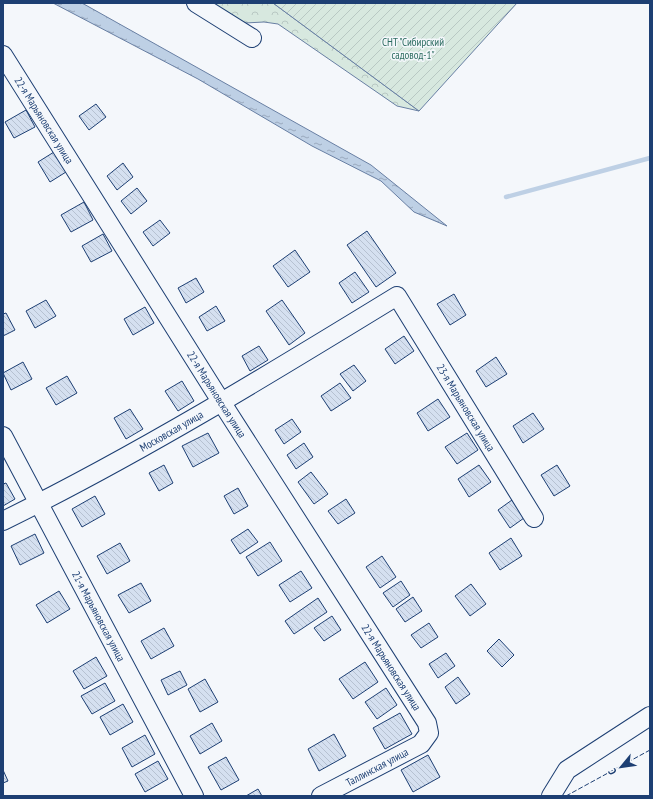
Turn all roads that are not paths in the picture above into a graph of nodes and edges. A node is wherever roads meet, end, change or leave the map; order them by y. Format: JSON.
{"nodes":[{"id":1,"x":196,"y":3,"type":"edge"},
{"id":2,"x":252,"y":38,"type":"dead end"},
{"id":3,"x":3,"y":55,"type":"edge"},
{"id":4,"x":397,"y":296,"type":"joint"},
{"id":5,"x":222,"y":403,"type":"junction"},
{"id":6,"x":3,"y":436,"type":"edge"},
{"id":7,"x":39,"y":504,"type":"junction"},
{"id":8,"x":534,"y":518,"type":"dead end"},
{"id":9,"x":3,"y":521,"type":"edge"},
{"id":10,"x":650,"y":716,"type":"edge"},
{"id":11,"x":429,"y":733,"type":"joint"},
{"id":12,"x":194,"y":796,"type":"edge"},
{"id":13,"x":321,"y":796,"type":"edge"},
{"id":14,"x":551,"y":796,"type":"edge"}],
"edges":[{"from":1,"to":2,"type":"street"},
{"from":3,"to":5,"type":"street","name":"22-я Марьяновская улица"},
{"from":4,"to":5,"type":"street","name":"Московская улица"},
{"from":4,"to":8,"type":"street","name":"23-я Марьяновская улица"},
{"from":5,"to":7,"type":"street","name":"Московская улица"},
{"from":5,"to":11,"type":"street","name":"22-я Марьяновская улица"},
{"from":6,"to":7,"type":"street","name":"21-я Марьяновская улица"},
{"from":7,"to":9,"type":"street","name":"Московская улица"},
{"from":7,"to":12,"type":"street","name":"21-я Марьяновская улица"},
{"from":10,"to":14,"type":"street"},
{"from":11,"to":13,"type":"street","name":"Таллинская улица"}]}
